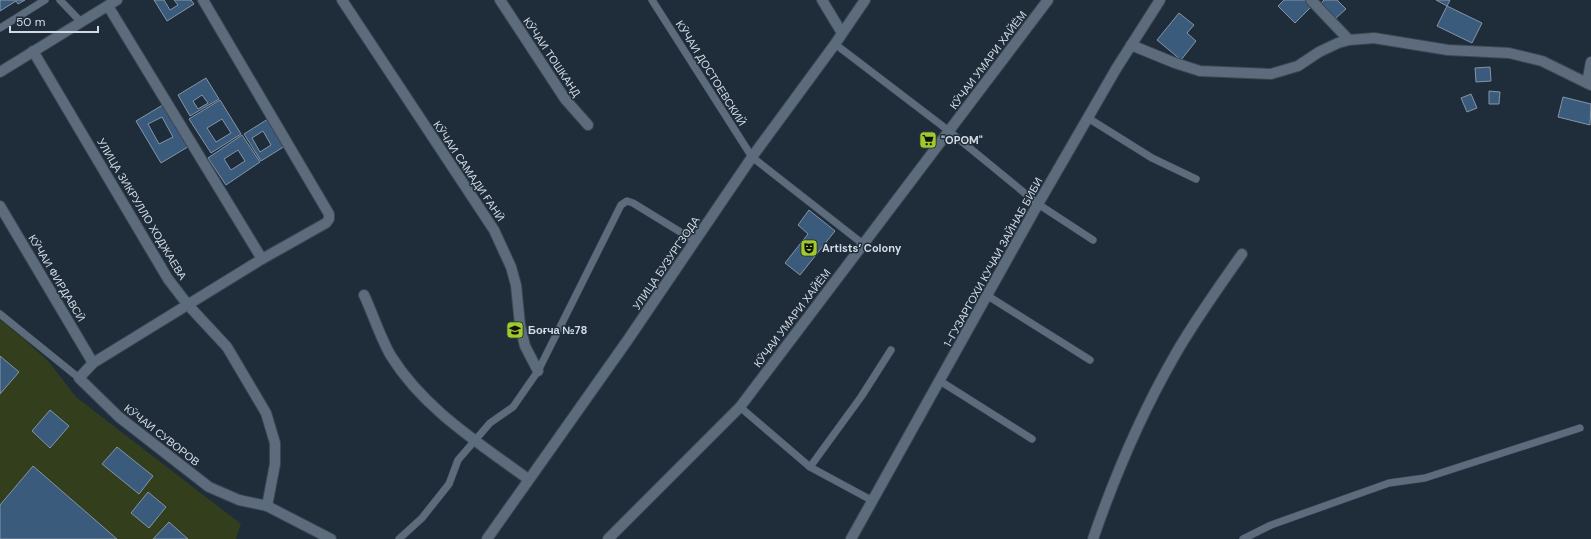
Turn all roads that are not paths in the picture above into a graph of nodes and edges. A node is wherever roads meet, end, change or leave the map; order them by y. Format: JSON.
{"nodes":[{"id":1,"x":46,"y":0,"type":"edge"},
{"id":2,"x":60,"y":0,"type":"edge"},
{"id":3,"x":117,"y":0,"type":"edge"},
{"id":4,"x":202,"y":0,"type":"edge"},
{"id":5,"x":342,"y":0,"type":"edge"},
{"id":6,"x":500,"y":0,"type":"edge"},
{"id":7,"x":652,"y":0,"type":"edge"},
{"id":8,"x":822,"y":0,"type":"edge"},
{"id":9,"x":865,"y":0,"type":"edge"},
{"id":10,"x":1048,"y":0,"type":"edge"},
{"id":11,"x":1160,"y":0,"type":"edge"},
{"id":12,"x":1311,"y":0,"type":"edge"},
{"id":13,"x":108,"y":6,"type":"junction"},
{"id":14,"x":81,"y":22,"type":"junction"},
{"id":15,"x":0,"y":28,"type":"edge"},
{"id":16,"x":842,"y":33,"type":"junction"},
{"id":17,"x":1349,"y":40,"type":"junction"},
{"id":18,"x":835,"y":44,"type":"junction"},
{"id":19,"x":1131,"y":45,"type":"junction"},
{"id":20,"x":33,"y":51,"type":"junction"},
{"id":21,"x":1591,"y":62,"type":"edge"},
{"id":22,"x":0,"y":72,"type":"edge"},
{"id":23,"x":1589,"y":84,"type":"edge"},
{"id":24,"x":1088,"y":118,"type":"junction"},
{"id":25,"x":588,"y":126,"type":"dead end"},
{"id":26,"x":949,"y":131,"type":"junction"},
{"id":27,"x":752,"y":157,"type":"junction"},
{"id":28,"x":1196,"y":178,"type":"dead end"},
{"id":29,"x":1038,"y":204,"type":"junction"},
{"id":30,"x":0,"y":206,"type":"edge"},
{"id":31,"x":1093,"y":240,"type":"dead end"},
{"id":32,"x":695,"y":241,"type":"junction"},
{"id":33,"x":863,"y":244,"type":"junction"},
{"id":34,"x":1242,"y":254,"type":"dead end"},
{"id":35,"x":262,"y":259,"type":"junction"},
{"id":36,"x":364,"y":295,"type":"dead end"},
{"id":37,"x":988,"y":296,"type":"junction"},
{"id":38,"x":188,"y":305,"type":"junction"},
{"id":39,"x":0,"y":314,"type":"edge"},
{"id":40,"x":891,"y":350,"type":"dead end"},
{"id":41,"x":1090,"y":360,"type":"dead end"},
{"id":42,"x":93,"y":363,"type":"junction"},
{"id":43,"x":538,"y":371,"type":"junction"},
{"id":44,"x":79,"y":378,"type":"junction"},
{"id":45,"x":940,"y":381,"type":"junction"},
{"id":46,"x":740,"y":407,"type":"junction"},
{"id":47,"x":1580,"y":428,"type":"dead end"},
{"id":48,"x":1032,"y":439,"type":"dead end"},
{"id":49,"x":476,"y":440,"type":"junction"},
{"id":50,"x":810,"y":467,"type":"junction"},
{"id":51,"x":528,"y":479,"type":"junction"},
{"id":52,"x":873,"y":500,"type":"junction"},
{"id":53,"x":266,"y":506,"type":"junction"},
{"id":54,"x":331,"y":539,"type":"edge"},
{"id":55,"x":399,"y":539,"type":"edge"},
{"id":56,"x":487,"y":539,"type":"edge"},
{"id":57,"x":608,"y":539,"type":"edge"},
{"id":58,"x":851,"y":539,"type":"edge"},
{"id":59,"x":1093,"y":539,"type":"edge"},
{"id":60,"x":1243,"y":539,"type":"edge"}],
"edges":[{"from":1,"to":15,"type":"lane"},
{"from":2,"to":14,"type":"lane"},
{"from":3,"to":13,"type":"street"},
{"from":4,"to":35,"type":"street"},
{"from":5,"to":43,"type":"street","name":"КӮЧАИ САМАДИ ҒАНӢ"},
{"from":6,"to":25,"type":"street","name":"КӮЧАИ ТОШКАНД"},
{"from":7,"to":27,"type":"lane","name":"КӮЧАИ ДОСТОЕВСКИЙ"},
{"from":8,"to":16,"type":"street"},
{"from":9,"to":16,"type":"street","name":"УЛИЦА БУЗУРГЗОДА"},
{"from":10,"to":26,"type":"street","name":"КӮЧАИ УМАРИ ХАЙЁМ"},
{"from":11,"to":19,"type":"street","name":"1-ГУЗАРГОХИ КУЧАИ ЗАЙНАБ БИБИ"},
{"from":12,"to":17,"type":"street"},
{"from":13,"to":14,"type":"street"},
{"from":13,"to":35,"type":"street"},
{"from":14,"to":20,"type":"street"},
{"from":16,"to":18,"type":"street","name":"УЛИЦА БУЗУРГЗОДА"},
{"from":17,"to":19,"type":"street"},
{"from":17,"to":23,"type":"street"},
{"from":18,"to":26,"type":"lane"},
{"from":18,"to":27,"type":"street","name":"УЛИЦА БУЗУРГЗОДА"},
{"from":19,"to":24,"type":"street","name":"1-ГУЗАРГОХИ КУЧАИ ЗАЙНАБ БИБИ"},
{"from":20,"to":22,"type":"street"},
{"from":20,"to":38,"type":"street","name":"УЛИЦА ЗИКРУЛЛО ХОДЖАЕВА"},
{"from":21,"to":23,"type":"street"},
{"from":24,"to":28,"type":"lane"},
{"from":24,"to":29,"type":"street","name":"1-ГУЗАРГОХИ КУЧАИ ЗАЙНАБ БИБИ"},
{"from":26,"to":29,"type":"lane"},
{"from":26,"to":33,"type":"street","name":"КӮЧАИ УМАРИ ХАЙЁМ"},
{"from":27,"to":32,"type":"street","name":"УЛИЦА БУЗУРГЗОДА"},
{"from":27,"to":33,"type":"lane","name":"КӮЧАИ ДОСТОЕВСКИЙ"},
{"from":29,"to":31,"type":"lane"},
{"from":29,"to":37,"type":"street","name":"1-ГУЗАРГОХИ КУЧАИ ЗАЙНАБ БИБИ"},
{"from":30,"to":42,"type":"street","name":"КӮЧАИ ФИРДАВСӢ"},
{"from":32,"to":43,"type":"lane"},
{"from":32,"to":51,"type":"street","name":"УЛИЦА БУЗУРГЗОДА"},
{"from":33,"to":46,"type":"street","name":"КӮЧАИ УМАРИ ХАЙЁМ"},
{"from":34,"to":59,"type":"street"},
{"from":35,"to":38,"type":"street"},
{"from":36,"to":49,"type":"street"},
{"from":37,"to":41,"type":"lane"},
{"from":37,"to":45,"type":"street","name":"1-ГУЗАРГОХИ КУЧАИ ЗАЙНАБ БИБИ"},
{"from":38,"to":42,"type":"street"},
{"from":38,"to":53,"type":"street","name":"УЛИЦА ЗИКРУЛЛО ХОДЖАЕВА"},
{"from":39,"to":44,"type":"lane","name":"КӮЧАИ СУВОРОВ"},
{"from":40,"to":50,"type":"lane"},
{"from":42,"to":44,"type":"street"},
{"from":43,"to":49,"type":"lane"},
{"from":44,"to":53,"type":"street","name":"КӮЧАИ СУВОРОВ"},
{"from":45,"to":48,"type":"lane"},
{"from":45,"to":52,"type":"street","name":"1-ГУЗАРГОХИ КУЧАИ ЗАЙНАБ БИБИ"},
{"from":46,"to":50,"type":"lane"},
{"from":46,"to":57,"type":"street","name":"КӮЧАИ УМАРИ ХАЙЁМ"},
{"from":47,"to":60,"type":"lane"},
{"from":49,"to":51,"type":"street"},
{"from":49,"to":55,"type":"lane"},
{"from":50,"to":52,"type":"lane"},
{"from":51,"to":56,"type":"street","name":"УЛИЦА БУЗУРГЗОДА"},
{"from":52,"to":58,"type":"street","name":"1-ГУЗАРГОХИ КУЧАИ ЗАЙНАБ БИБИ"},
{"from":53,"to":54,"type":"street","name":"КӮЧАИ СУВОРОВ"}]}
